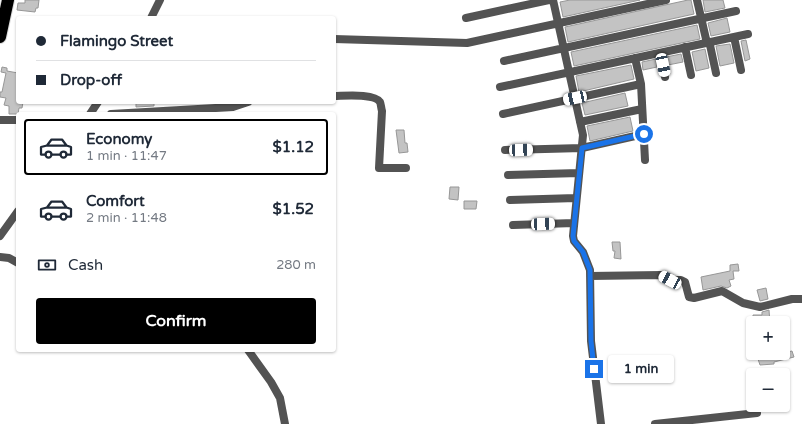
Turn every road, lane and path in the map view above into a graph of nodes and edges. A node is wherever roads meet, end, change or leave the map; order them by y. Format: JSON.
{"nodes":[{"id":1,"x":8,"y":0,"type":"edge"},
{"id":2,"x":160,"y":0,"type":"edge"},
{"id":3,"x":549,"y":0,"type":"edge"},
{"id":4,"x":553,"y":0,"type":"edge"},
{"id":5,"x":666,"y":0,"type":"edge"},
{"id":6,"x":697,"y":0,"type":"edge"},
{"id":7,"x":517,"y":3,"type":"edge"},
{"id":8,"x":736,"y":10,"type":"dead end"},
{"id":9,"x":152,"y":16,"type":"edge"},
{"id":10,"x":466,"y":18,"type":"dead end"},
{"id":11,"x":701,"y":18,"type":"junction"},
{"id":12,"x":558,"y":24,"type":"junction"},
{"id":13,"x":748,"y":34,"type":"dead end"},
{"id":14,"x":0,"y":37,"type":"edge"},
{"id":15,"x":734,"y":37,"type":"junction"},
{"id":16,"x":336,"y":39,"type":"edge"},
{"id":17,"x":708,"y":42,"type":"junction"},
{"id":18,"x":685,"y":47,"type":"junction"},
{"id":19,"x":564,"y":48,"type":"junction"},
{"id":20,"x":660,"y":53,"type":"junction"},
{"id":21,"x":635,"y":58,"type":"junction"},
{"id":22,"x":504,"y":61,"type":"dead end"},
{"id":23,"x":741,"y":70,"type":"dead end"},
{"id":24,"x":569,"y":72,"type":"junction"},
{"id":25,"x":716,"y":73,"type":"dead end"},
{"id":26,"x":691,"y":75,"type":"dead end"},
{"id":27,"x":665,"y":77,"type":"dead end"},
{"id":28,"x":641,"y":84,"type":"junction"},
{"id":29,"x":500,"y":88,"type":"dead end"},
{"id":30,"x":336,"y":96,"type":"edge"},
{"id":31,"x":575,"y":98,"type":"junction"},
{"id":32,"x":242,"y":104,"type":"edge"},
{"id":33,"x":642,"y":109,"type":"junction"},
{"id":34,"x":146,"y":112,"type":"edge"},
{"id":35,"x":503,"y":114,"type":"dead end"},
{"id":36,"x":0,"y":120,"type":"edge"},
{"id":37,"x":16,"y":120,"type":"edge"},
{"id":38,"x":580,"y":122,"type":"junction"},
{"id":39,"x":644,"y":134,"type":"junction"},
{"id":40,"x":582,"y":148,"type":"junction"},
{"id":41,"x":505,"y":150,"type":"dead end"},
{"id":42,"x":645,"y":160,"type":"dead end"},
{"id":43,"x":406,"y":168,"type":"dead end"},
{"id":44,"x":579,"y":173,"type":"junction"},
{"id":45,"x":508,"y":175,"type":"dead end"},
{"id":46,"x":576,"y":198,"type":"junction"},
{"id":47,"x":510,"y":200,"type":"dead end"},
{"id":48,"x":16,"y":214,"type":"edge"},
{"id":49,"x":574,"y":224,"type":"junction"},
{"id":50,"x":513,"y":226,"type":"dead end"},
{"id":51,"x":0,"y":236,"type":"edge"},
{"id":52,"x":0,"y":257,"type":"edge"},
{"id":53,"x":16,"y":262,"type":"edge"},
{"id":54,"x":590,"y":276,"type":"junction"},
{"id":55,"x":802,"y":299,"type":"edge"},
{"id":56,"x":249,"y":352,"type":"edge"},
{"id":57,"x":757,"y":413,"type":"dead end"},
{"id":58,"x":285,"y":424,"type":"edge"},
{"id":59,"x":601,"y":424,"type":"edge"},
{"id":60,"x":655,"y":424,"type":"edge"}],
"edges":[{"from":1,"to":14,"type":"highway"},
{"from":2,"to":9,"type":"street"},
{"from":3,"to":7,"type":"street"},
{"from":4,"to":12,"type":"street"},
{"from":5,"to":12,"type":"street"},
{"from":6,"to":11,"type":"street"},
{"from":7,"to":10,"type":"street"},
{"from":8,"to":11,"type":"street"},
{"from":11,"to":17,"type":"street"},
{"from":11,"to":19,"type":"street"},
{"from":12,"to":16,"type":"street"},
{"from":12,"to":19,"type":"street"},
{"from":13,"to":15,"type":"street"},
{"from":15,"to":17,"type":"street"},
{"from":15,"to":23,"type":"street"},
{"from":17,"to":18,"type":"street"},
{"from":17,"to":25,"type":"street"},
{"from":18,"to":20,"type":"street"},
{"from":18,"to":26,"type":"street"},
{"from":19,"to":22,"type":"street"},
{"from":19,"to":24,"type":"street"},
{"from":20,"to":21,"type":"street"},
{"from":20,"to":27,"type":"street"},
{"from":21,"to":24,"type":"street"},
{"from":21,"to":28,"type":"street"},
{"from":24,"to":29,"type":"street"},
{"from":24,"to":31,"type":"street"},
{"from":28,"to":31,"type":"street"},
{"from":28,"to":33,"type":"street"},
{"from":30,"to":43,"type":"street"},
{"from":31,"to":35,"type":"street"},
{"from":31,"to":38,"type":"street"},
{"from":32,"to":34,"type":"street"},
{"from":33,"to":38,"type":"street"},
{"from":33,"to":39,"type":"street"},
{"from":36,"to":37,"type":"street"},
{"from":38,"to":40,"type":"street"},
{"from":39,"to":40,"type":"street"},
{"from":39,"to":42,"type":"street"},
{"from":40,"to":41,"type":"street"},
{"from":40,"to":44,"type":"street"},
{"from":44,"to":45,"type":"street"},
{"from":44,"to":46,"type":"street"},
{"from":46,"to":47,"type":"street"},
{"from":46,"to":49,"type":"street"},
{"from":48,"to":51,"type":"street"},
{"from":49,"to":50,"type":"street"},
{"from":49,"to":54,"type":"street"},
{"from":52,"to":53,"type":"street"},
{"from":54,"to":55,"type":"street"},
{"from":54,"to":59,"type":"street"},
{"from":56,"to":58,"type":"street"},
{"from":57,"to":60,"type":"street"}]}
